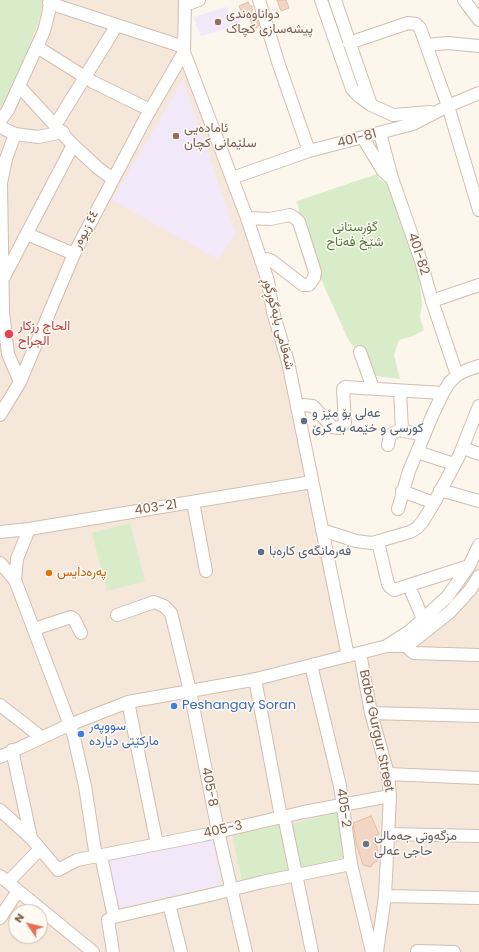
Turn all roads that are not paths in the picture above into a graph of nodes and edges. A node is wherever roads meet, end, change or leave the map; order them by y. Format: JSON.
{"nodes":[{"id":1,"x":199,"y":0,"type":"edge"},
{"id":2,"x":259,"y":0,"type":"edge"},
{"id":3,"x":321,"y":0,"type":"edge"},
{"id":4,"x":335,"y":0,"type":"edge"},
{"id":5,"x":464,"y":0,"type":"edge"},
{"id":6,"x":50,"y":2,"type":"edge"},
{"id":7,"x":185,"y":2,"type":"edge"},
{"id":8,"x":479,"y":20,"type":"edge"},
{"id":9,"x":117,"y":25,"type":"junction"},
{"id":10,"x":349,"y":43,"type":"junction"},
{"id":11,"x":426,"y":45,"type":"junction"},
{"id":12,"x":479,"y":46,"type":"edge"},
{"id":13,"x":37,"y":47,"type":"junction"},
{"id":14,"x":184,"y":49,"type":"junction"},
{"id":15,"x":85,"y":77,"type":"junction"},
{"id":16,"x":19,"y":86,"type":"junction"},
{"id":17,"x":479,"y":94,"type":"edge"},
{"id":18,"x":371,"y":105,"type":"junction"},
{"id":19,"x":443,"y":108,"type":"junction"},
{"id":20,"x":150,"y":110,"type":"junction"},
{"id":21,"x":0,"y":121,"type":"edge"},
{"id":22,"x":0,"y":127,"type":"edge"},
{"id":23,"x":59,"y":128,"type":"junction"},
{"id":24,"x":380,"y":133,"type":"junction"},
{"id":25,"x":15,"y":134,"type":"junction"},
{"id":26,"x":363,"y":138,"type":"junction"},
{"id":27,"x":74,"y":145,"type":"junction"},
{"id":28,"x":310,"y":151,"type":"junction"},
{"id":29,"x":232,"y":178,"type":"junction"},
{"id":30,"x":392,"y":178,"type":"junction"},
{"id":31,"x":113,"y":179,"type":"junction"},
{"id":32,"x":479,"y":210,"type":"edge"},
{"id":33,"x":247,"y":218,"type":"junction"},
{"id":34,"x":27,"y":234,"type":"junction"},
{"id":35,"x":74,"y":254,"type":"junction"},
{"id":36,"x":261,"y":261,"type":"junction"},
{"id":37,"x":2,"y":279,"type":"edge"},
{"id":38,"x":479,"y":285,"type":"edge"},
{"id":39,"x":432,"y":301,"type":"junction"},
{"id":40,"x":360,"y":352,"type":"dead end"},
{"id":41,"x":479,"y":366,"type":"edge"},
{"id":42,"x":457,"y":375,"type":"junction"},
{"id":43,"x":20,"y":382,"type":"junction"},
{"id":44,"x":373,"y":388,"type":"junction"},
{"id":45,"x":400,"y":391,"type":"junction"},
{"id":46,"x":443,"y":393,"type":"junction"},
{"id":47,"x":479,"y":406,"type":"edge"},
{"id":48,"x":297,"y":407,"type":"junction"},
{"id":49,"x":0,"y":415,"type":"edge"},
{"id":50,"x":402,"y":430,"type":"junction"},
{"id":51,"x":424,"y":435,"type":"junction"},
{"id":52,"x":388,"y":444,"type":"dead end"},
{"id":53,"x":463,"y":448,"type":"junction"},
{"id":54,"x":417,"y":452,"type":"junction"},
{"id":55,"x":479,"y":454,"type":"edge"},
{"id":56,"x":454,"y":464,"type":"junction"},
{"id":57,"x":312,"y":482,"type":"junction"},
{"id":58,"x":440,"y":490,"type":"junction"},
{"id":59,"x":402,"y":491,"type":"junction"},
{"id":60,"x":479,"y":501,"type":"edge"},
{"id":61,"x":193,"y":502,"type":"junction"},
{"id":62,"x":434,"y":503,"type":"junction"},
{"id":63,"x":398,"y":509,"type":"dead end"},
{"id":64,"x":29,"y":529,"type":"junction"},
{"id":65,"x":322,"y":530,"type":"junction"},
{"id":66,"x":0,"y":532,"type":"edge"},
{"id":67,"x":378,"y":542,"type":"junction"},
{"id":68,"x":479,"y":545,"type":"edge"},
{"id":69,"x":0,"y":563,"type":"edge"},
{"id":70,"x":469,"y":566,"type":"junction"},
{"id":71,"x":206,"y":571,"type":"dead end"},
{"id":72,"x":479,"y":576,"type":"edge"},
{"id":73,"x":15,"y":580,"type":"junction"},
{"id":74,"x":409,"y":586,"type":"junction"},
{"id":75,"x":474,"y":590,"type":"edge"},
{"id":76,"x":117,"y":616,"type":"dead end"},
{"id":77,"x":423,"y":619,"type":"junction"},
{"id":78,"x":34,"y":629,"type":"junction"},
{"id":79,"x":81,"y":633,"type":"dead end"},
{"id":80,"x":405,"y":641,"type":"junction"},
{"id":81,"x":354,"y":654,"type":"junction"},
{"id":82,"x":479,"y":655,"type":"edge"},
{"id":83,"x":311,"y":665,"type":"junction"},
{"id":84,"x":256,"y":679,"type":"junction"},
{"id":85,"x":190,"y":691,"type":"junction"},
{"id":86,"x":128,"y":702,"type":"junction"},
{"id":87,"x":0,"y":705,"type":"edge"},
{"id":88,"x":371,"y":713,"type":"junction"},
{"id":89,"x":479,"y":716,"type":"edge"},
{"id":90,"x":70,"y":725,"type":"junction"},
{"id":91,"x":41,"y":737,"type":"junction"},
{"id":92,"x":4,"y":754,"type":"edge"},
{"id":93,"x":388,"y":774,"type":"junction"},
{"id":94,"x":479,"y":778,"type":"edge"},
{"id":95,"x":390,"y":796,"type":"junction"},
{"id":96,"x":342,"y":804,"type":"junction"},
{"id":97,"x":2,"y":814,"type":"edge"},
{"id":98,"x":283,"y":816,"type":"junction"},
{"id":99,"x":218,"y":831,"type":"junction"},
{"id":100,"x":389,"y":834,"type":"junction"},
{"id":101,"x":479,"y":836,"type":"edge"},
{"id":102,"x":31,"y":838,"type":"junction"},
{"id":103,"x":157,"y":844,"type":"junction"},
{"id":104,"x":40,"y":849,"type":"junction"},
{"id":105,"x":98,"y":856,"type":"junction"},
{"id":106,"x":351,"y":864,"type":"junction"},
{"id":107,"x":295,"y":875,"type":"junction"},
{"id":108,"x":4,"y":879,"type":"edge"},
{"id":109,"x":232,"y":890,"type":"junction"},
{"id":110,"x":18,"y":891,"type":"junction"},
{"id":111,"x":386,"y":896,"type":"junction"},
{"id":112,"x":479,"y":898,"type":"edge"},
{"id":113,"x":169,"y":904,"type":"junction"},
{"id":114,"x":114,"y":917,"type":"junction"},
{"id":115,"x":0,"y":918,"type":"edge"},
{"id":116,"x":417,"y":951,"type":"dead end"},
{"id":117,"x":93,"y":952,"type":"edge"},
{"id":118,"x":113,"y":952,"type":"edge"},
{"id":119,"x":181,"y":952,"type":"edge"},
{"id":120,"x":246,"y":952,"type":"edge"},
{"id":121,"x":312,"y":952,"type":"edge"},
{"id":122,"x":372,"y":952,"type":"edge"},
{"id":123,"x":377,"y":952,"type":"edge"},
{"id":124,"x":454,"y":952,"type":"edge"}],
"edges":[{"from":1,"to":7,"type":"street"},
{"from":2,"to":28,"type":"street"},
{"from":3,"to":18,"type":"street"},
{"from":4,"to":10,"type":"street"},
{"from":5,"to":8,"type":"street"},
{"from":6,"to":9,"type":"street"},
{"from":6,"to":13,"type":"street"},
{"from":7,"to":14,"type":"street","name":"شەقامی بابەگوڕگوڕ"},
{"from":9,"to":14,"type":"street"},
{"from":9,"to":15,"type":"street"},
{"from":10,"to":11,"type":"street"},
{"from":10,"to":18,"type":"street"},
{"from":11,"to":12,"type":"street"},
{"from":11,"to":19,"type":"street"},
{"from":13,"to":15,"type":"street"},
{"from":13,"to":16,"type":"street"},
{"from":14,"to":20,"type":"street","name":"٤٤ زیوەر"},
{"from":14,"to":29,"type":"street","name":"شەقامی بابەگوڕگوڕ"},
{"from":15,"to":20,"type":"street"},
{"from":15,"to":23,"type":"street"},
{"from":16,"to":21,"type":"street"},
{"from":16,"to":23,"type":"street"},
{"from":17,"to":19,"type":"street","name":"401-81"},
{"from":18,"to":19,"type":"street"},
{"from":19,"to":24,"type":"street","name":"401-81"},
{"from":19,"to":32,"type":"street"},
{"from":20,"to":31,"type":"street","name":"٤٤ زیوەر"},
{"from":22,"to":25,"type":"street"},
{"from":23,"to":25,"type":"street"},
{"from":23,"to":27,"type":"street"},
{"from":24,"to":26,"type":"street","name":"401-81"},
{"from":24,"to":30,"type":"street","name":"401-82"},
{"from":25,"to":37,"type":"street"},
{"from":26,"to":28,"type":"street","name":"401-81"},
{"from":26,"to":30,"type":"street"},
{"from":27,"to":31,"type":"street"},
{"from":27,"to":34,"type":"street"},
{"from":28,"to":29,"type":"street","name":"401-81"},
{"from":29,"to":33,"type":"street","name":"شەقامی بابەگوڕگوڕ"},
{"from":30,"to":39,"type":"street","name":"401-82"},
{"from":31,"to":35,"type":"street","name":"٤٤ زیوەر"},
{"from":33,"to":36,"type":"street","name":"شەقامی بابەگوڕگوڕ"},
{"from":33,"to":36,"type":"street"},
{"from":34,"to":35,"type":"street"},
{"from":34,"to":37,"type":"street"},
{"from":35,"to":43,"type":"street","name":"٤٤ زیوەر"},
{"from":36,"to":48,"type":"street","name":"شەقامی بابەگوڕگوڕ"},
{"from":37,"to":43,"type":"street"},
{"from":38,"to":39,"type":"street"},
{"from":39,"to":42,"type":"street","name":"401-82"},
{"from":40,"to":44,"type":"street"},
{"from":41,"to":42,"type":"street"},
{"from":42,"to":46,"type":"street"},
{"from":43,"to":49,"type":"street","name":"٤٤ زیوەر"},
{"from":44,"to":45,"type":"street"},
{"from":44,"to":48,"type":"street"},
{"from":45,"to":46,"type":"street"},
{"from":45,"to":50,"type":"street"},
{"from":46,"to":51,"type":"street"},
{"from":47,"to":53,"type":"street"},
{"from":48,"to":57,"type":"street","name":"شەقامی بابەگوڕگوڕ"},
{"from":50,"to":51,"type":"street"},
{"from":50,"to":52,"type":"street"},
{"from":51,"to":54,"type":"street"},
{"from":53,"to":55,"type":"street"},
{"from":53,"to":56,"type":"street"},
{"from":54,"to":56,"type":"street"},
{"from":54,"to":59,"type":"street"},
{"from":56,"to":58,"type":"street"},
{"from":57,"to":61,"type":"street","name":"403-21"},
{"from":57,"to":65,"type":"street","name":"شەقامی بابەگوڕگوڕ"},
{"from":58,"to":60,"type":"street"},
{"from":58,"to":62,"type":"street"},
{"from":59,"to":62,"type":"street"},
{"from":59,"to":63,"type":"street"},
{"from":61,"to":64,"type":"street","name":"403-21"},
{"from":61,"to":71,"type":"street"},
{"from":62,"to":67,"type":"street"},
{"from":64,"to":66,"type":"street","name":"403-21"},
{"from":64,"to":73,"type":"street"},
{"from":65,"to":67,"type":"street"},
{"from":65,"to":81,"type":"street","name":"شەقامی بابەگوڕگوڕ"},
{"from":67,"to":74,"type":"street"},
{"from":68,"to":70,"type":"street"},
{"from":69,"to":73,"type":"street"},
{"from":70,"to":74,"type":"street"},
{"from":70,"to":77,"type":"street"},
{"from":72,"to":75,"type":"street"},
{"from":73,"to":78,"type":"street"},
{"from":74,"to":77,"type":"street"},
{"from":75,"to":80,"type":"street"},
{"from":76,"to":85,"type":"street","name":"405-8"},
{"from":77,"to":80,"type":"street"},
{"from":78,"to":79,"type":"street"},
{"from":78,"to":90,"type":"street"},
{"from":80,"to":81,"type":"street"},
{"from":80,"to":82,"type":"street"},
{"from":81,"to":83,"type":"street"},
{"from":81,"to":88,"type":"street","name":"Baba Gurgur Street"},
{"from":83,"to":84,"type":"street"},
{"from":83,"to":96,"type":"street","name":"405-2"},
{"from":84,"to":85,"type":"street"},
{"from":84,"to":98,"type":"street"},
{"from":85,"to":86,"type":"street"},
{"from":85,"to":99,"type":"street","name":"405-8"},
{"from":86,"to":90,"type":"street"},
{"from":86,"to":103,"type":"street"},
{"from":87,"to":91,"type":"street"},
{"from":88,"to":89,"type":"street"},
{"from":88,"to":93,"type":"street","name":"Baba Gurgur Street"},
{"from":90,"to":91,"type":"street"},
{"from":90,"to":105,"type":"street"},
{"from":91,"to":92,"type":"street"},
{"from":92,"to":102,"type":"street"},
{"from":93,"to":94,"type":"street"},
{"from":93,"to":95,"type":"street","name":"Baba Gurgur Street"},
{"from":95,"to":96,"type":"street","name":"405-3"},
{"from":95,"to":100,"type":"street","name":"Baba Gurgur Street"},
{"from":96,"to":98,"type":"street","name":"405-3"},
{"from":96,"to":106,"type":"street","name":"405-2"},
{"from":97,"to":102,"type":"street"},
{"from":98,"to":99,"type":"street","name":"405-3"},
{"from":98,"to":107,"type":"street"},
{"from":99,"to":103,"type":"street","name":"405-3"},
{"from":99,"to":109,"type":"street","name":"405-8"},
{"from":100,"to":101,"type":"street"},
{"from":100,"to":111,"type":"street","name":"Baba Gurgur Street"},
{"from":102,"to":104,"type":"street"},
{"from":103,"to":105,"type":"street","name":"405-3"},
{"from":104,"to":105,"type":"street","name":"405-3"},
{"from":104,"to":108,"type":"street"},
{"from":105,"to":114,"type":"street"},
{"from":106,"to":107,"type":"street"},
{"from":106,"to":122,"type":"street","name":"405-2"},
{"from":107,"to":109,"type":"street"},
{"from":107,"to":121,"type":"street"},
{"from":108,"to":110,"type":"street"},
{"from":109,"to":113,"type":"street"},
{"from":109,"to":120,"type":"street","name":"405-8"},
{"from":110,"to":115,"type":"street"},
{"from":110,"to":117,"type":"street"},
{"from":111,"to":112,"type":"street"},
{"from":111,"to":123,"type":"street","name":"Baba Gurgur Street"},
{"from":113,"to":114,"type":"street"},
{"from":113,"to":119,"type":"street"},
{"from":114,"to":118,"type":"street"},
{"from":116,"to":124,"type":"street"}]}
